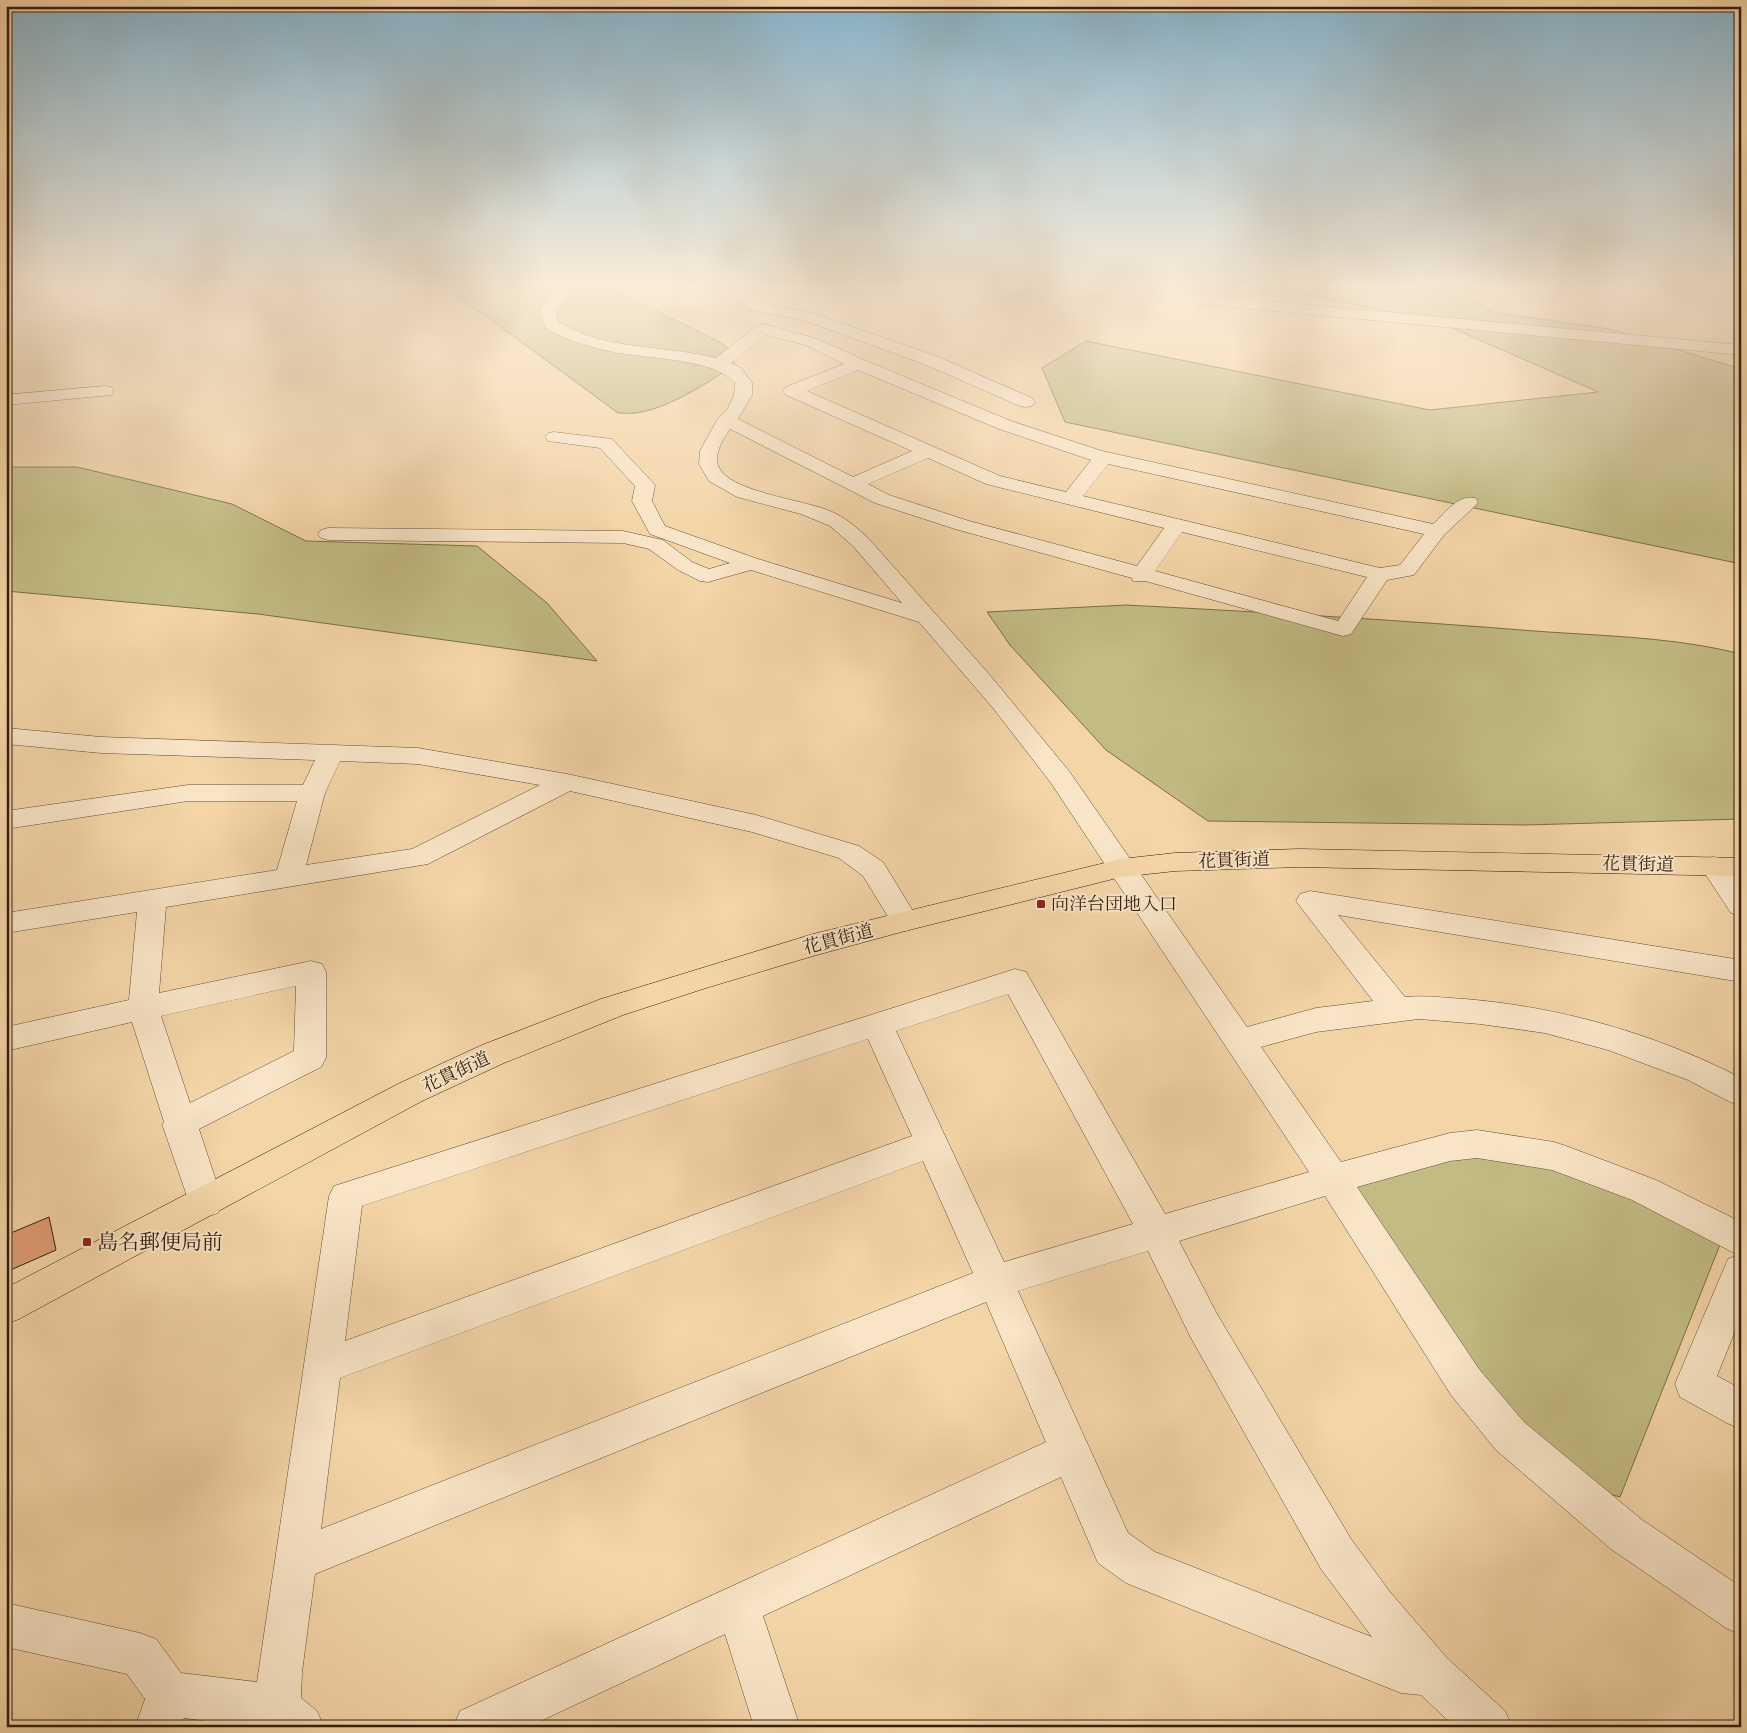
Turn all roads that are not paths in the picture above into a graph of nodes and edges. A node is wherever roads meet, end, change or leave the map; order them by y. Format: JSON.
{"nodes":[{"id":1,"x":729,"y":369,"type":"edge"},
{"id":2,"x":846,"y":369,"type":"edge"},
{"id":3,"x":870,"y":369,"type":"edge"},
{"id":4,"x":950,"y":369,"type":"edge"},
{"id":5,"x":105,"y":391,"type":"dead end"},
{"id":6,"x":6,"y":400,"type":"edge"},
{"id":7,"x":1026,"y":402,"type":"dead end"},
{"id":8,"x":726,"y":420,"type":"junction"},
{"id":9,"x":554,"y":437,"type":"dead end"},
{"id":10,"x":928,"y":450,"type":"junction"},
{"id":11,"x":1104,"y":457,"type":"junction"},
{"id":12,"x":852,"y":484,"type":"junction"},
{"id":13,"x":1070,"y":499,"type":"junction"},
{"id":14,"x":1468,"y":502,"type":"dead end"},
{"id":15,"x":1176,"y":524,"type":"junction"},
{"id":16,"x":1436,"y":531,"type":"junction"},
{"id":17,"x":328,"y":534,"type":"dead end"},
{"id":18,"x":750,"y":563,"type":"junction"},
{"id":19,"x":1380,"y":574,"type":"junction"},
{"id":20,"x":1141,"y":576,"type":"junction"},
{"id":21,"x":928,"y":618,"type":"junction"},
{"id":22,"x":6,"y":736,"type":"edge"},
{"id":23,"x":331,"y":753,"type":"junction"},
{"id":24,"x":567,"y":782,"type":"junction"},
{"id":25,"x":312,"y":794,"type":"junction"},
{"id":26,"x":6,"y":820,"type":"edge"},
{"id":27,"x":1728,"y":866,"type":"edge"},
{"id":28,"x":1121,"y":868,"type":"junction"},
{"id":29,"x":289,"y":878,"type":"junction"},
{"id":30,"x":152,"y":900,"type":"junction"},
{"id":31,"x":1741,"y":906,"type":"edge"},
{"id":32,"x":905,"y":921,"type":"junction"},
{"id":33,"x":6,"y":923,"type":"edge"},
{"id":34,"x":1741,"y":971,"type":"edge"},
{"id":35,"x":143,"y":1008,"type":"junction"},
{"id":36,"x":1397,"y":1009,"type":"junction"},
{"id":37,"x":877,"y":1024,"type":"junction"},
{"id":38,"x":6,"y":1039,"type":"edge"},
{"id":39,"x":1240,"y":1041,"type":"junction"},
{"id":40,"x":1741,"y":1093,"type":"edge"},
{"id":41,"x":179,"y":1124,"type":"junction"},
{"id":42,"x":932,"y":1143,"type":"junction"},
{"id":43,"x":1333,"y":1179,"type":"junction"},
{"id":44,"x":206,"y":1202,"type":"junction"},
{"id":45,"x":1157,"y":1233,"type":"junction"},
{"id":46,"x":1741,"y":1240,"type":"edge"},
{"id":47,"x":1741,"y":1270,"type":"edge"},
{"id":48,"x":995,"y":1281,"type":"junction"},
{"id":49,"x":6,"y":1307,"type":"edge"},
{"id":50,"x":322,"y":1367,"type":"junction"},
{"id":51,"x":1741,"y":1410,"type":"edge"},
{"id":52,"x":1070,"y":1452,"type":"junction"},
{"id":53,"x":296,"y":1560,"type":"junction"},
{"id":54,"x":738,"y":1606,"type":"junction"},
{"id":55,"x":1741,"y":1613,"type":"edge"},
{"id":56,"x":6,"y":1625,"type":"edge"},
{"id":57,"x":1431,"y":1674,"type":"junction"},
{"id":58,"x":163,"y":1711,"type":"edge"},
{"id":59,"x":290,"y":1717,"type":"edge"},
{"id":60,"x":476,"y":1727,"type":"edge"},
{"id":61,"x":777,"y":1727,"type":"edge"},
{"id":62,"x":1489,"y":1727,"type":"edge"}],
"edges":[{"from":1,"to":8,"type":"street"},
{"from":2,"to":10,"type":"street"},
{"from":3,"to":11,"type":"street"},
{"from":4,"to":7,"type":"street"},
{"from":5,"to":6,"type":"street"},
{"from":8,"to":12,"type":"street"},
{"from":8,"to":21,"type":"street"},
{"from":9,"to":18,"type":"street"},
{"from":10,"to":12,"type":"street"},
{"from":10,"to":13,"type":"street"},
{"from":11,"to":13,"type":"street"},
{"from":11,"to":16,"type":"street"},
{"from":12,"to":20,"type":"street"},
{"from":13,"to":15,"type":"street"},
{"from":14,"to":16,"type":"street"},
{"from":15,"to":19,"type":"street"},
{"from":15,"to":20,"type":"street"},
{"from":16,"to":19,"type":"street"},
{"from":17,"to":18,"type":"street"},
{"from":18,"to":21,"type":"street"},
{"from":19,"to":20,"type":"street"},
{"from":21,"to":28,"type":"street"},
{"from":22,"to":23,"type":"street"},
{"from":23,"to":24,"type":"street"},
{"from":23,"to":25,"type":"street"},
{"from":24,"to":29,"type":"street"},
{"from":24,"to":32,"type":"street"},
{"from":25,"to":26,"type":"street"},
{"from":25,"to":29,"type":"street"},
{"from":27,"to":28,"type":"highway","name":"花貫街道"},
{"from":27,"to":31,"type":"street"},
{"from":28,"to":32,"type":"highway","name":"花貫街道"},
{"from":28,"to":39,"type":"street"},
{"from":29,"to":30,"type":"street"},
{"from":30,"to":33,"type":"street"},
{"from":30,"to":35,"type":"street"},
{"from":32,"to":44,"type":"highway","name":"花貫街道"},
{"from":34,"to":36,"type":"street"},
{"from":35,"to":38,"type":"street"},
{"from":35,"to":41,"type":"street"},
{"from":35,"to":41,"type":"street"},
{"from":36,"to":39,"type":"street"},
{"from":36,"to":40,"type":"street"},
{"from":37,"to":42,"type":"street"},
{"from":37,"to":45,"type":"street"},
{"from":37,"to":50,"type":"street"},
{"from":39,"to":43,"type":"street"},
{"from":41,"to":44,"type":"street"},
{"from":42,"to":48,"type":"street"},
{"from":42,"to":50,"type":"street"},
{"from":43,"to":45,"type":"street"},
{"from":43,"to":46,"type":"street"},
{"from":43,"to":55,"type":"street"},
{"from":44,"to":49,"type":"highway","name":"花貫街道"},
{"from":45,"to":48,"type":"street"},
{"from":45,"to":57,"type":"street"},
{"from":47,"to":51,"type":"street"},
{"from":48,"to":52,"type":"street"},
{"from":48,"to":53,"type":"street"},
{"from":50,"to":53,"type":"street"},
{"from":52,"to":54,"type":"street"},
{"from":52,"to":57,"type":"street"},
{"from":53,"to":59,"type":"street"},
{"from":54,"to":60,"type":"street"},
{"from":54,"to":61,"type":"street"},
{"from":56,"to":58,"type":"street"},
{"from":57,"to":62,"type":"street"},
{"from":58,"to":59,"type":"street"}]}
